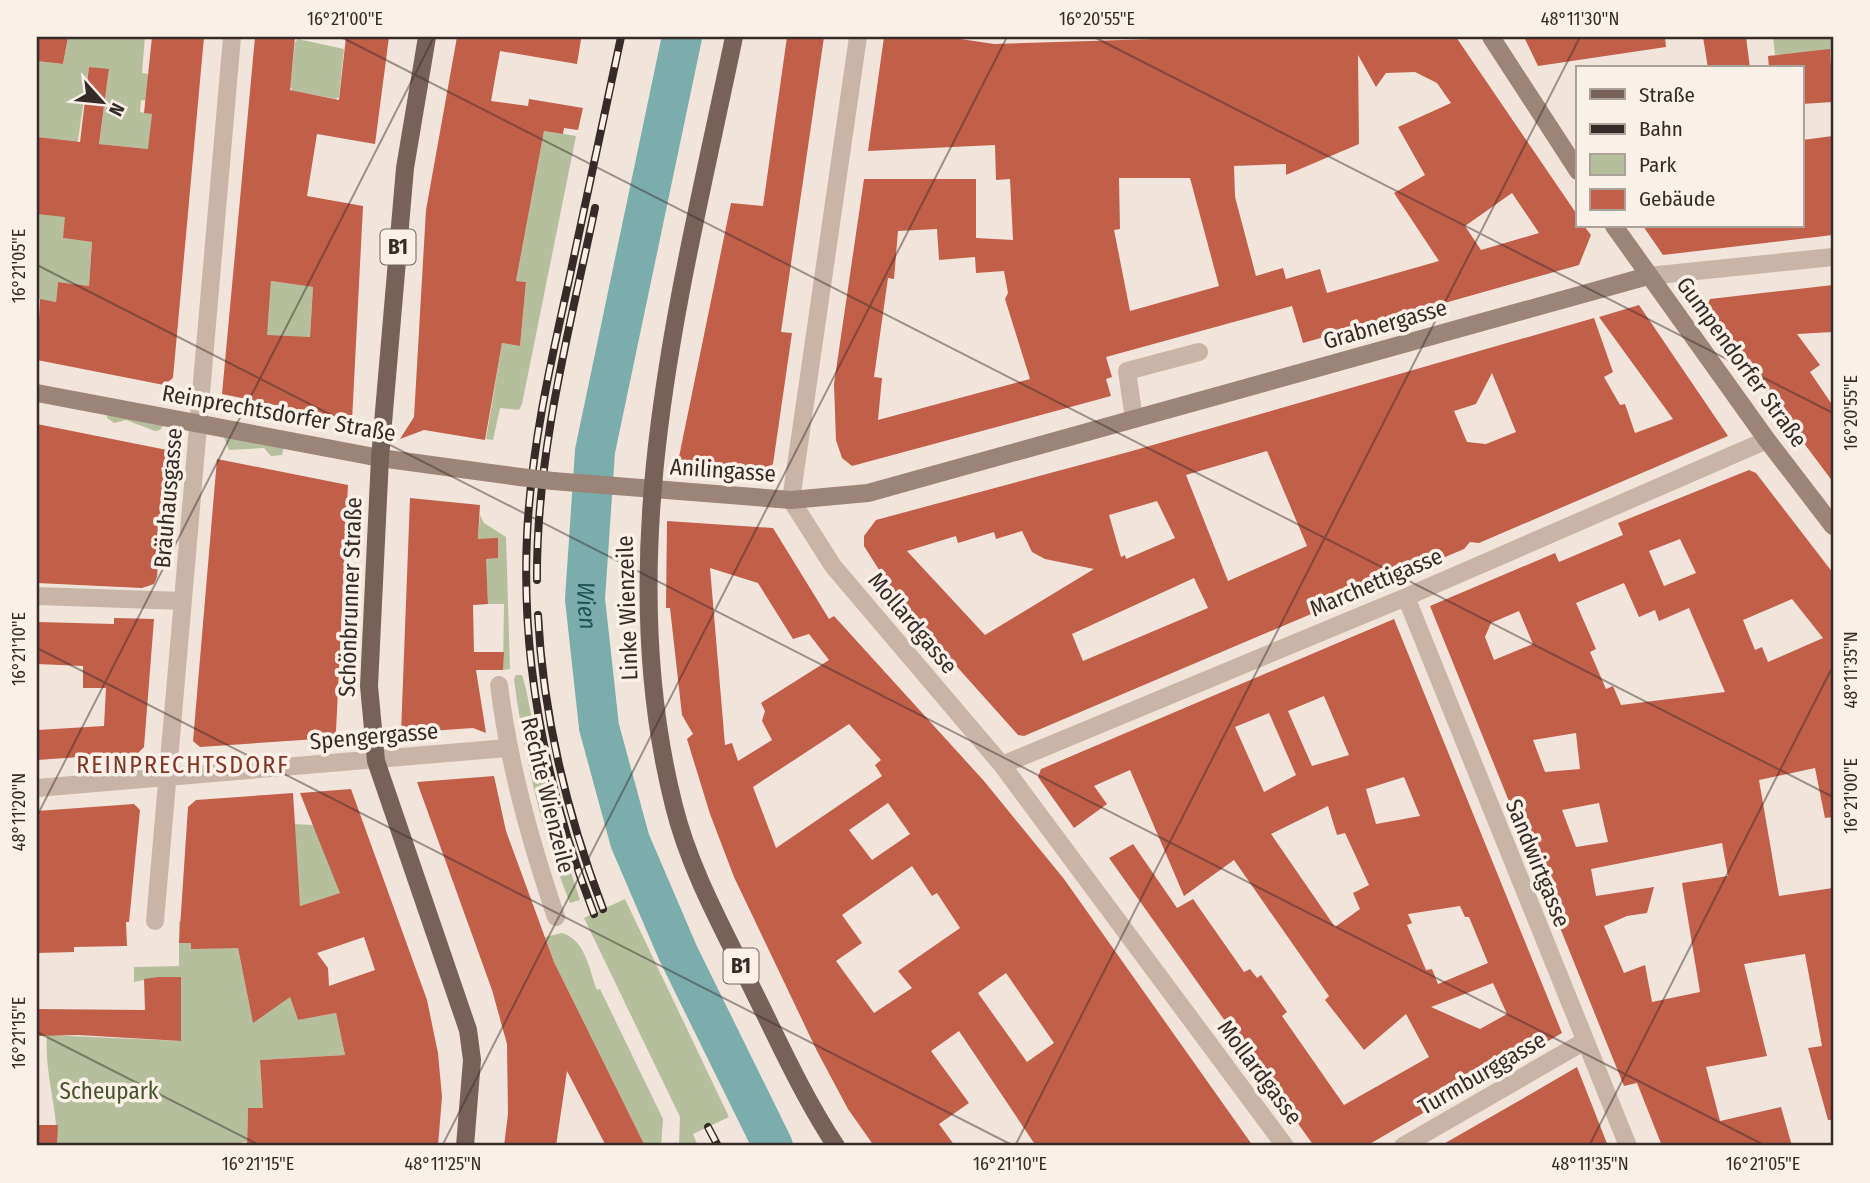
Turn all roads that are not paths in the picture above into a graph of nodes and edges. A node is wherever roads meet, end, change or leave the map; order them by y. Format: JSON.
{"nodes":[{"id":1,"x":232,"y":37,"type":"edge"},
{"id":2,"x":427,"y":37,"type":"edge"},
{"id":3,"x":734,"y":37,"type":"edge"},
{"id":4,"x":859,"y":37,"type":"edge"},
{"id":5,"x":1491,"y":37,"type":"edge"},
{"id":6,"x":1576,"y":168,"type":"edge"},
{"id":7,"x":1616,"y":228,"type":"edge"},
{"id":8,"x":1833,"y":257,"type":"edge"},
{"id":9,"x":1648,"y":276,"type":"junction"},
{"id":10,"x":1199,"y":352,"type":"dead end"},
{"id":11,"x":37,"y":393,"type":"edge"},
{"id":12,"x":1134,"y":419,"type":"junction"},
{"id":13,"x":199,"y":424,"type":"junction"},
{"id":14,"x":1767,"y":440,"type":"junction"},
{"id":15,"x":380,"y":458,"type":"junction"},
{"id":16,"x":625,"y":487,"type":"joint"},
{"id":17,"x":652,"y":489,"type":"junction"},
{"id":18,"x":791,"y":500,"type":"junction"},
{"id":19,"x":1833,"y":526,"type":"edge"},
{"id":20,"x":37,"y":596,"type":"edge"},
{"id":21,"x":1406,"y":597,"type":"junction"},
{"id":22,"x":183,"y":601,"type":"junction"},
{"id":23,"x":499,"y":684,"type":"dead end"},
{"id":24,"x":507,"y":748,"type":"junction"},
{"id":25,"x":376,"y":761,"type":"junction"},
{"id":26,"x":1002,"y":765,"type":"junction"},
{"id":27,"x":167,"y":778,"type":"junction"},
{"id":28,"x":37,"y":788,"type":"edge"},
{"id":29,"x":556,"y":917,"type":"dead end"},
{"id":30,"x":155,"y":921,"type":"dead end"},
{"id":31,"x":1585,"y":1041,"type":"junction"},
{"id":32,"x":468,"y":1141,"type":"edge"},
{"id":33,"x":836,"y":1146,"type":"edge"},
{"id":34,"x":1285,"y":1146,"type":"edge"},
{"id":35,"x":1403,"y":1146,"type":"edge"},
{"id":36,"x":1628,"y":1146,"type":"edge"}],
"edges":[{"from":1,"to":13,"type":"street","name":"Bräuhausgasse"},
{"from":2,"to":15,"type":"main road","name":"Schönbrunner Straße","number":"B1"},
{"from":3,"to":17,"type":"main road","name":"Linke Wienzeile","number":"B1"},
{"from":4,"to":18,"type":"street"},
{"from":5,"to":6,"type":"street"},
{"from":7,"to":9,"type":"street","name":"Gumpendorfer Straße"},
{"from":8,"to":9,"type":"street"},
{"from":9,"to":12,"type":"street","name":"Grabnergasse"},
{"from":9,"to":14,"type":"street","name":"Gumpendorfer Straße"},
{"from":10,"to":12,"type":"street"},
{"from":11,"to":13,"type":"street","name":"Reinprechtsdorfer Straße"},
{"from":12,"to":18,"type":"street","name":"Grabnergasse"},
{"from":13,"to":15,"type":"street","name":"Reinprechtsdorfer Straße"},
{"from":13,"to":22,"type":"street","name":"Bräuhausgasse"},
{"from":14,"to":19,"type":"street","name":"Gumpendorfer Straße"},
{"from":14,"to":21,"type":"street","name":"Marchettigasse"},
{"from":15,"to":16,"type":"street","name":"Reinprechtsdorfer Straße","bridge":true},
{"from":15,"to":25,"type":"main road","name":"Schönbrunner Straße","number":"B1"},
{"from":16,"to":17,"type":"street","name":"Anilingasse"},
{"from":17,"to":18,"type":"street","name":"Anilingasse"},
{"from":17,"to":33,"type":"main road","name":"Linke Wienzeile","number":"B1"},
{"from":18,"to":26,"type":"street","name":"Mollardgasse"},
{"from":20,"to":22,"type":"street"},
{"from":21,"to":26,"type":"street","name":"Marchettigasse"},
{"from":21,"to":31,"type":"street","name":"Sandwirtgasse"},
{"from":22,"to":27,"type":"street","name":"Bräuhausgasse"},
{"from":23,"to":24,"type":"street","name":"Rechte Wienzeile"},
{"from":24,"to":25,"type":"street","name":"Spengergasse"},
{"from":24,"to":29,"type":"street","name":"Rechte Wienzeile"},
{"from":25,"to":27,"type":"street","name":"Spengergasse"},
{"from":25,"to":32,"type":"main road","name":"Schönbrunner Straße","number":"B1"},
{"from":26,"to":34,"type":"street","name":"Mollardgasse"},
{"from":27,"to":28,"type":"street","name":"Spengergasse"},
{"from":27,"to":30,"type":"street","name":"Bräuhausgasse"},
{"from":31,"to":35,"type":"street","name":"Turmburggasse"},
{"from":31,"to":36,"type":"street","name":"Sandwirtgasse"}]}
